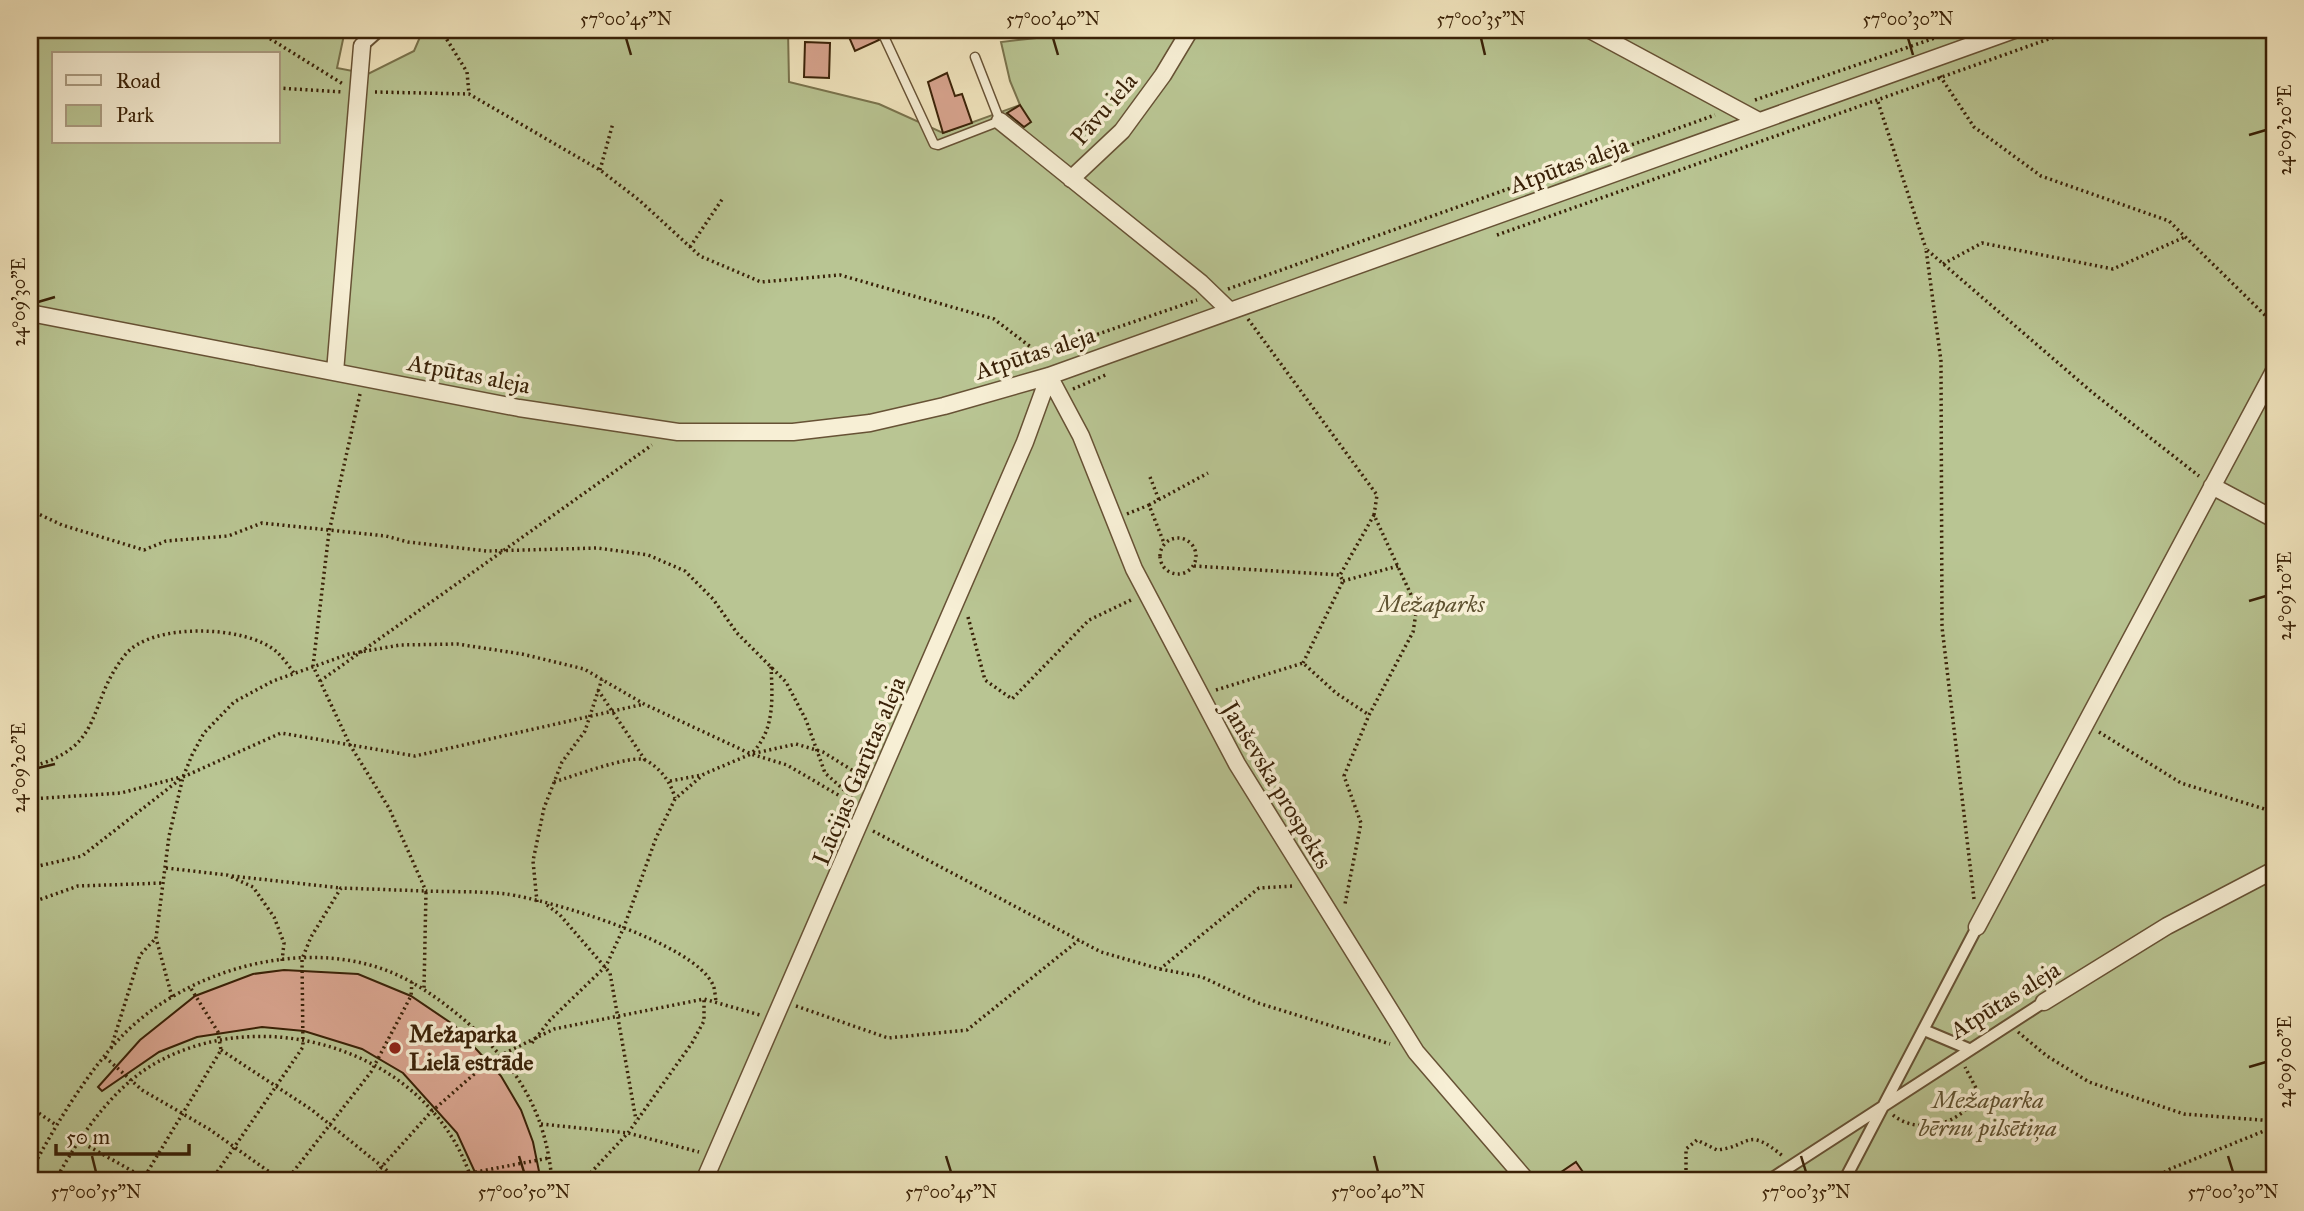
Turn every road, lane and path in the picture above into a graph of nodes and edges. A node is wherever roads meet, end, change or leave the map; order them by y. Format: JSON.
{"nodes":[{"id":1,"x":256,"y":30,"type":"edge"},
{"id":2,"x":380,"y":30,"type":"edge"},
{"id":3,"x":441,"y":30,"type":"edge"},
{"id":4,"x":881,"y":30,"type":"edge"},
{"id":5,"x":1191,"y":30,"type":"edge"},
{"id":6,"x":1590,"y":30,"type":"edge"},
{"id":7,"x":1958,"y":30,"type":"edge"},
{"id":8,"x":2014,"y":30,"type":"edge"},
{"id":9,"x":2072,"y":30,"type":"edge"},
{"id":10,"x":362,"y":38,"type":"edge"},
{"id":11,"x":975,"y":57,"type":"dead end"},
{"id":12,"x":1929,"y":60,"type":"junction"},
{"id":13,"x":1941,"y":78,"type":"junction"},
{"id":14,"x":1872,"y":81,"type":"junction"},
{"id":15,"x":280,"y":88,"type":"edge"},
{"id":16,"x":357,"y":92,"type":"junction"},
{"id":17,"x":468,"y":94,"type":"junction"},
{"id":18,"x":1878,"y":101,"type":"junction"},
{"id":19,"x":1733,"y":107,"type":"junction"},
{"id":20,"x":1000,"y":121,"type":"junction"},
{"id":21,"x":1759,"y":121,"type":"junction"},
{"id":22,"x":613,"y":123,"type":"dead end"},
{"id":23,"x":600,"y":170,"type":"junction"},
{"id":24,"x":1070,"y":179,"type":"junction"},
{"id":25,"x":723,"y":198,"type":"dead end"},
{"id":26,"x":1494,"y":236,"type":"dead end"},
{"id":27,"x":2185,"y":237,"type":"junction"},
{"id":28,"x":690,"y":247,"type":"junction"},
{"id":29,"x":1926,"y":250,"type":"junction"},
{"id":30,"x":1942,"y":264,"type":"junction"},
{"id":31,"x":1213,"y":294,"type":"junction"},
{"id":32,"x":1234,"y":308,"type":"junction"},
{"id":33,"x":30,"y":313,"type":"edge"},
{"id":34,"x":1263,"y":318,"type":"dead end"},
{"id":35,"x":1251,"y":323,"type":"junction"},
{"id":36,"x":2274,"y":324,"type":"edge"},
{"id":37,"x":1238,"y":328,"type":"dead end"},
{"id":38,"x":1040,"y":354,"type":"junction"},
{"id":39,"x":2274,"y":371,"type":"edge"},
{"id":40,"x":335,"y":372,"type":"junction"},
{"id":41,"x":1112,"y":373,"type":"dead end"},
{"id":42,"x":1049,"y":376,"type":"junction"},
{"id":43,"x":364,"y":377,"type":"junction"},
{"id":44,"x":1063,"y":400,"type":"junction"},
{"id":45,"x":671,"y":431,"type":"junction"},
{"id":46,"x":1208,"y":473,"type":"dead end"},
{"id":47,"x":1150,"y":477,"type":"dead end"},
{"id":48,"x":2212,"y":486,"type":"junction"},
{"id":49,"x":1159,"y":500,"type":"junction"},
{"id":50,"x":1149,"y":505,"type":"junction"},
{"id":51,"x":30,"y":510,"type":"edge"},
{"id":52,"x":1374,"y":515,"type":"junction"},
{"id":53,"x":1114,"y":519,"type":"junction"},
{"id":54,"x":2274,"y":519,"type":"edge"},
{"id":55,"x":329,"y":532,"type":"junction"},
{"id":56,"x":1164,"y":543,"type":"junction"},
{"id":57,"x":502,"y":551,"type":"junction"},
{"id":58,"x":1398,"y":565,"type":"junction"},
{"id":59,"x":1194,"y":566,"type":"junction"},
{"id":60,"x":1340,"y":575,"type":"junction"},
{"id":61,"x":1343,"y":581,"type":"junction"},
{"id":62,"x":1146,"y":593,"type":"junction"},
{"id":63,"x":960,"y":620,"type":"dead end"},
{"id":64,"x":360,"y":652,"type":"junction"},
{"id":65,"x":1303,"y":663,"type":"junction"},
{"id":66,"x":771,"y":664,"type":"junction"},
{"id":67,"x":313,"y":666,"type":"junction"},
{"id":68,"x":294,"y":673,"type":"junction"},
{"id":69,"x":602,"y":679,"type":"junction"},
{"id":70,"x":320,"y":681,"type":"junction"},
{"id":71,"x":598,"y":690,"type":"junction"},
{"id":72,"x":1198,"y":695,"type":"junction"},
{"id":73,"x":644,"y":704,"type":"junction"},
{"id":74,"x":614,"y":710,"type":"junction"},
{"id":75,"x":1369,"y":715,"type":"junction"},
{"id":76,"x":589,"y":716,"type":"junction"},
{"id":77,"x":2085,"y":722,"type":"junction"},
{"id":78,"x":350,"y":745,"type":"junction"},
{"id":79,"x":817,"y":749,"type":"junction"},
{"id":80,"x":751,"y":754,"type":"junction"},
{"id":81,"x":645,"y":760,"type":"junction"},
{"id":82,"x":30,"y":767,"type":"edge"},
{"id":83,"x":704,"y":774,"type":"junction"},
{"id":84,"x":183,"y":776,"type":"junction"},
{"id":85,"x":670,"y":781,"type":"junction"},
{"id":86,"x":554,"y":782,"type":"junction"},
{"id":87,"x":878,"y":783,"type":"junction"},
{"id":88,"x":30,"y":799,"type":"edge"},
{"id":89,"x":675,"y":799,"type":"junction"},
{"id":90,"x":2274,"y":812,"type":"edge"},
{"id":91,"x":863,"y":818,"type":"junction"},
{"id":92,"x":30,"y":868,"type":"edge"},
{"id":93,"x":166,"y":868,"type":"junction"},
{"id":94,"x":2274,"y":870,"type":"edge"},
{"id":95,"x":227,"y":875,"type":"junction"},
{"id":96,"x":164,"y":883,"type":"junction"},
{"id":97,"x":1310,"y":884,"type":"junction"},
{"id":98,"x":341,"y":888,"type":"junction"},
{"id":99,"x":425,"y":891,"type":"junction"},
{"id":100,"x":537,"y":902,"type":"junction"},
{"id":101,"x":30,"y":903,"type":"edge"},
{"id":102,"x":545,"y":904,"type":"junction"},
{"id":103,"x":624,"y":927,"type":"junction"},
{"id":104,"x":1977,"y":927,"type":"junction"},
{"id":105,"x":1338,"y":930,"type":"junction"},
{"id":106,"x":156,"y":938,"type":"junction"},
{"id":107,"x":1079,"y":940,"type":"junction"},
{"id":108,"x":302,"y":959,"type":"junction"},
{"id":109,"x":282,"y":961,"type":"junction"},
{"id":110,"x":606,"y":966,"type":"junction"},
{"id":111,"x":1160,"y":969,"type":"junction"},
{"id":112,"x":412,"y":982,"type":"junction"},
{"id":113,"x":190,"y":987,"type":"junction"},
{"id":114,"x":424,"y":989,"type":"junction"},
{"id":115,"x":172,"y":997,"type":"junction"},
{"id":116,"x":704,"y":999,"type":"junction"},
{"id":117,"x":716,"y":1001,"type":"junction"},
{"id":118,"x":2044,"y":1002,"type":"joint"},
{"id":119,"x":794,"y":1005,"type":"dead end"},
{"id":120,"x":620,"y":1016,"type":"junction"},
{"id":121,"x":775,"y":1021,"type":"junction"},
{"id":122,"x":2009,"y":1025,"type":"junction"},
{"id":123,"x":1924,"y":1030,"type":"junction"},
{"id":124,"x":305,"y":1039,"type":"junction"},
{"id":125,"x":221,"y":1040,"type":"junction"},
{"id":126,"x":532,"y":1043,"type":"junction"},
{"id":127,"x":1969,"y":1049,"type":"junction"},
{"id":128,"x":110,"y":1050,"type":"junction"},
{"id":129,"x":220,"y":1050,"type":"junction"},
{"id":130,"x":1416,"y":1052,"type":"junction"},
{"id":131,"x":502,"y":1055,"type":"junction"},
{"id":132,"x":105,"y":1056,"type":"junction"},
{"id":133,"x":1958,"y":1057,"type":"junction"},
{"id":134,"x":375,"y":1065,"type":"junction"},
{"id":135,"x":132,"y":1081,"type":"junction"},
{"id":136,"x":277,"y":1085,"type":"junction"},
{"id":137,"x":1885,"y":1104,"type":"junction"},
{"id":138,"x":30,"y":1107,"type":"edge"},
{"id":139,"x":182,"y":1113,"type":"junction"},
{"id":140,"x":430,"y":1113,"type":"junction"},
{"id":141,"x":636,"y":1120,"type":"junction"},
{"id":142,"x":2274,"y":1121,"type":"edge"},
{"id":143,"x":541,"y":1123,"type":"junction"},
{"id":144,"x":331,"y":1124,"type":"junction"},
{"id":145,"x":56,"y":1125,"type":"junction"},
{"id":146,"x":2274,"y":1127,"type":"edge"},
{"id":147,"x":628,"y":1133,"type":"junction"},
{"id":148,"x":79,"y":1141,"type":"junction"},
{"id":149,"x":235,"y":1148,"type":"junction"},
{"id":150,"x":550,"y":1158,"type":"junction"},
{"id":151,"x":1794,"y":1164,"type":"junction"},
{"id":152,"x":720,"y":1165,"type":"junction"},
{"id":153,"x":383,"y":1166,"type":"junction"},
{"id":154,"x":30,"y":1173,"type":"edge"},
{"id":155,"x":470,"y":1175,"type":"junction"},
{"id":156,"x":143,"y":1179,"type":"edge"},
{"id":157,"x":45,"y":1181,"type":"edge"},
{"id":158,"x":55,"y":1181,"type":"edge"},
{"id":159,"x":150,"y":1181,"type":"edge"},
{"id":160,"x":211,"y":1181,"type":"edge"},
{"id":161,"x":284,"y":1181,"type":"edge"},
{"id":162,"x":369,"y":1181,"type":"edge"},
{"id":163,"x":400,"y":1181,"type":"edge"},
{"id":164,"x":461,"y":1181,"type":"edge"},
{"id":165,"x":472,"y":1181,"type":"edge"},
{"id":166,"x":552,"y":1181,"type":"edge"},
{"id":167,"x":583,"y":1181,"type":"edge"},
{"id":168,"x":704,"y":1181,"type":"edge"},
{"id":169,"x":720,"y":1181,"type":"edge"},
{"id":170,"x":773,"y":1181,"type":"edge"},
{"id":171,"x":1527,"y":1181,"type":"edge"},
{"id":172,"x":1686,"y":1181,"type":"edge"},
{"id":173,"x":1701,"y":1181,"type":"edge"},
{"id":174,"x":1747,"y":1181,"type":"edge"},
{"id":175,"x":1768,"y":1181,"type":"edge"},
{"id":176,"x":1844,"y":1181,"type":"edge"},
{"id":177,"x":2150,"y":1181,"type":"edge"}],
"edges":[{"from":1,"to":16,"type":"path"},
{"from":2,"to":10,"type":"street"},
{"from":3,"to":17,"type":"path"},
{"from":4,"to":20,"type":"lane"},
{"from":5,"to":24,"type":"street","name":"Pāvu iela"},
{"from":6,"to":19,"type":"street"},
{"from":7,"to":19,"type":"path"},
{"from":8,"to":12,"type":"street","name":"Atpūtas aleja"},
{"from":9,"to":13,"type":"path"},
{"from":10,"to":16,"type":"street"},
{"from":11,"to":20,"type":"lane"},
{"from":12,"to":13,"type":"path"},
{"from":12,"to":14,"type":"street","name":"Atpūtas aleja"},
{"from":13,"to":18,"type":"path"},
{"from":13,"to":27,"type":"path"},
{"from":14,"to":18,"type":"path"},
{"from":14,"to":21,"type":"street","name":"Atpūtas aleja"},
{"from":15,"to":16,"type":"path"},
{"from":16,"to":17,"type":"path"},
{"from":16,"to":40,"type":"street"},
{"from":17,"to":23,"type":"path"},
{"from":18,"to":26,"type":"path"},
{"from":18,"to":29,"type":"path"},
{"from":19,"to":21,"type":"street"},
{"from":19,"to":31,"type":"path"},
{"from":20,"to":24,"type":"street"},
{"from":21,"to":32,"type":"street","name":"Atpūtas aleja"},
{"from":22,"to":23,"type":"path"},
{"from":23,"to":28,"type":"path"},
{"from":24,"to":31,"type":"street"},
{"from":25,"to":28,"type":"path"},
{"from":27,"to":30,"type":"path"},
{"from":27,"to":36,"type":"path"},
{"from":28,"to":38,"type":"path"},
{"from":29,"to":30,"type":"path"},
{"from":29,"to":104,"type":"path"},
{"from":30,"to":48,"type":"path"},
{"from":31,"to":32,"type":"street"},
{"from":31,"to":38,"type":"path"},
{"from":32,"to":35,"type":"path"},
{"from":32,"to":42,"type":"street","name":"Atpūtas aleja"},
{"from":33,"to":40,"type":"street","name":"Atpūtas aleja"},
{"from":34,"to":35,"type":"path"},
{"from":35,"to":37,"type":"path"},
{"from":35,"to":52,"type":"path"},
{"from":38,"to":42,"type":"path"},
{"from":39,"to":48,"type":"street"},
{"from":40,"to":43,"type":"street","name":"Atpūtas aleja"},
{"from":41,"to":44,"type":"path"},
{"from":42,"to":44,"type":"street","name":"Janševska prospekts"},
{"from":42,"to":45,"type":"street","name":"Atpūtas aleja"},
{"from":42,"to":87,"type":"street","name":"Lūcijas Garūtas aleja"},
{"from":43,"to":45,"type":"street","name":"Atpūtas aleja"},
{"from":43,"to":55,"type":"path"},
{"from":44,"to":53,"type":"street","name":"Janševska prospekts"},
{"from":45,"to":57,"type":"path"},
{"from":46,"to":49,"type":"path"},
{"from":47,"to":49,"type":"path"},
{"from":48,"to":54,"type":"street"},
{"from":48,"to":77,"type":"street"},
{"from":49,"to":50,"type":"path"},
{"from":50,"to":53,"type":"path"},
{"from":50,"to":56,"type":"path"},
{"from":51,"to":55,"type":"path"},
{"from":52,"to":58,"type":"path"},
{"from":52,"to":60,"type":"path"},
{"from":53,"to":62,"type":"street","name":"Janševska prospekts"},
{"from":55,"to":57,"type":"path"},
{"from":55,"to":67,"type":"path"},
{"from":56,"to":59,"type":"path"},
{"from":56,"to":59,"type":"path"},
{"from":57,"to":64,"type":"path"},
{"from":57,"to":66,"type":"path"},
{"from":58,"to":61,"type":"path"},
{"from":58,"to":75,"type":"path"},
{"from":59,"to":60,"type":"path"},
{"from":60,"to":61,"type":"path"},
{"from":61,"to":65,"type":"path"},
{"from":62,"to":63,"type":"path"},
{"from":62,"to":72,"type":"street","name":"Janševska prospekts"},
{"from":64,"to":67,"type":"path"},
{"from":64,"to":69,"type":"path"},
{"from":64,"to":70,"type":"path"},
{"from":65,"to":72,"type":"path"},
{"from":65,"to":75,"type":"path"},
{"from":66,"to":79,"type":"path"},
{"from":66,"to":80,"type":"path"},
{"from":67,"to":68,"type":"path"},
{"from":67,"to":70,"type":"path"},
{"from":68,"to":82,"type":"path"},
{"from":68,"to":84,"type":"path"},
{"from":69,"to":71,"type":"path"},
{"from":69,"to":73,"type":"path"},
{"from":70,"to":78,"type":"path"},
{"from":71,"to":74,"type":"path"},
{"from":71,"to":76,"type":"path"},
{"from":72,"to":97,"type":"street","name":"Janševska prospekts"},
{"from":73,"to":74,"type":"path"},
{"from":73,"to":80,"type":"path"},
{"from":74,"to":76,"type":"path"},
{"from":74,"to":81,"type":"path"},
{"from":75,"to":105,"type":"path"},
{"from":76,"to":78,"type":"path"},
{"from":76,"to":86,"type":"path"},
{"from":77,"to":90,"type":"path"},
{"from":77,"to":104,"type":"street"},
{"from":78,"to":84,"type":"path"},
{"from":78,"to":99,"type":"path"},
{"from":79,"to":80,"type":"path"},
{"from":79,"to":87,"type":"path"},
{"from":79,"to":91,"type":"path"},
{"from":80,"to":83,"type":"path"},
{"from":80,"to":91,"type":"path"},
{"from":81,"to":85,"type":"path"},
{"from":81,"to":86,"type":"path"},
{"from":83,"to":85,"type":"path"},
{"from":83,"to":89,"type":"path"},
{"from":84,"to":88,"type":"path"},
{"from":84,"to":92,"type":"path"},
{"from":84,"to":93,"type":"path"},
{"from":85,"to":89,"type":"path"},
{"from":86,"to":100,"type":"path"},
{"from":87,"to":91,"type":"street","name":"Lūcijas Garūtas aleja"},
{"from":89,"to":103,"type":"path"},
{"from":91,"to":107,"type":"path"},
{"from":91,"to":121,"type":"street","name":"Lūcijas Garūtas aleja"},
{"from":93,"to":95,"type":"path"},
{"from":93,"to":96,"type":"path"},
{"from":94,"to":118,"type":"street","name":"Atpūtas aleja"},
{"from":95,"to":98,"type":"path"},
{"from":95,"to":109,"type":"path"},
{"from":96,"to":101,"type":"path"},
{"from":96,"to":106,"type":"path"},
{"from":97,"to":105,"type":"street","name":"Janševska prospekts"},
{"from":97,"to":111,"type":"path"},
{"from":98,"to":99,"type":"path"},
{"from":98,"to":108,"type":"path"},
{"from":99,"to":100,"type":"path"},
{"from":99,"to":114,"type":"path"},
{"from":100,"to":102,"type":"path"},
{"from":102,"to":103,"type":"path"},
{"from":102,"to":110,"type":"path"},
{"from":103,"to":110,"type":"path"},
{"from":103,"to":117,"type":"path"},
{"from":104,"to":123,"type":"street"},
{"from":105,"to":130,"type":"street","name":"Janševska prospekts"},
{"from":106,"to":115,"type":"path"},
{"from":106,"to":128,"type":"path"},
{"from":107,"to":111,"type":"path"},
{"from":107,"to":119,"type":"path"},
{"from":108,"to":109,"type":"path"},
{"from":108,"to":112,"type":"path"},
{"from":108,"to":124,"type":"path"},
{"from":109,"to":113,"type":"path"},
{"from":110,"to":120,"type":"path"},
{"from":110,"to":126,"type":"path"},
{"from":111,"to":130,"type":"path"},
{"from":112,"to":114,"type":"path"},
{"from":112,"to":134,"type":"path"},
{"from":113,"to":115,"type":"path"},
{"from":113,"to":125,"type":"path"},
{"from":114,"to":131,"type":"path"},
{"from":115,"to":128,"type":"path"},
{"from":116,"to":117,"type":"path"},
{"from":116,"to":120,"type":"path"},
{"from":116,"to":141,"type":"path"},
{"from":117,"to":121,"type":"path"},
{"from":118,"to":122,"type":"street","name":"Atpūtas aleja"},
{"from":120,"to":126,"type":"path"},
{"from":120,"to":141,"type":"path"},
{"from":121,"to":152,"type":"street","name":"Lūcijas Garūtas aleja"},
{"from":122,"to":127,"type":"street","name":"Atpūtas aleja"},
{"from":122,"to":142,"type":"path"},
{"from":123,"to":127,"type":"street"},
{"from":123,"to":137,"type":"street"},
{"from":124,"to":125,"type":"path"},
{"from":124,"to":134,"type":"path"},
{"from":124,"to":136,"type":"path"},
{"from":125,"to":129,"type":"path"},
{"from":125,"to":135,"type":"path"},
{"from":126,"to":131,"type":"path"},
{"from":127,"to":133,"type":"street","name":"Atpūtas aleja"},
{"from":128,"to":132,"type":"path"},
{"from":129,"to":136,"type":"path"},
{"from":129,"to":139,"type":"path"},
{"from":130,"to":171,"type":"street","name":"Janševska prospekts"},
{"from":131,"to":140,"type":"path"},
{"from":131,"to":143,"type":"path"},
{"from":132,"to":135,"type":"path"},
{"from":132,"to":145,"type":"path"},
{"from":133,"to":137,"type":"street","name":"Atpūtas aleja"},
{"from":133,"to":137,"type":"path"},
{"from":134,"to":140,"type":"path"},
{"from":134,"to":144,"type":"path"},
{"from":135,"to":139,"type":"path"},
{"from":135,"to":148,"type":"path"},
{"from":136,"to":144,"type":"path"},
{"from":136,"to":149,"type":"path"},
{"from":137,"to":151,"type":"street","name":"Atpūtas aleja"},
{"from":137,"to":176,"type":"street"},
{"from":138,"to":145,"type":"path"},
{"from":139,"to":149,"type":"path"},
{"from":139,"to":156,"type":"path"},
{"from":140,"to":153,"type":"path"},
{"from":140,"to":155,"type":"path"},
{"from":141,"to":147,"type":"path"},
{"from":143,"to":147,"type":"path"},
{"from":143,"to":150,"type":"path"},
{"from":144,"to":153,"type":"path"},
{"from":144,"to":161,"type":"path"},
{"from":145,"to":154,"type":"path"},
{"from":146,"to":177,"type":"path"},
{"from":147,"to":152,"type":"path"},
{"from":147,"to":167,"type":"path"},
{"from":148,"to":156,"type":"path"},
{"from":148,"to":158,"type":"path"},
{"from":149,"to":160,"type":"path"},
{"from":149,"to":161,"type":"path"},
{"from":150,"to":155,"type":"path"},
{"from":150,"to":166,"type":"path"},
{"from":151,"to":172,"type":"path"},
{"from":151,"to":175,"type":"street","name":"Atpūtas aleja"},
{"from":152,"to":168,"type":"street","name":"Lūcijas Garūtas aleja"},
{"from":152,"to":169,"type":"path"},
{"from":152,"to":170,"type":"path"},
{"from":153,"to":162,"type":"path"},
{"from":153,"to":163,"type":"path"},
{"from":154,"to":157,"type":"path"},
{"from":155,"to":164,"type":"path"},
{"from":155,"to":165,"type":"path"},
{"from":156,"to":159,"type":"path"},
{"from":173,"to":174,"type":"path"}]}
